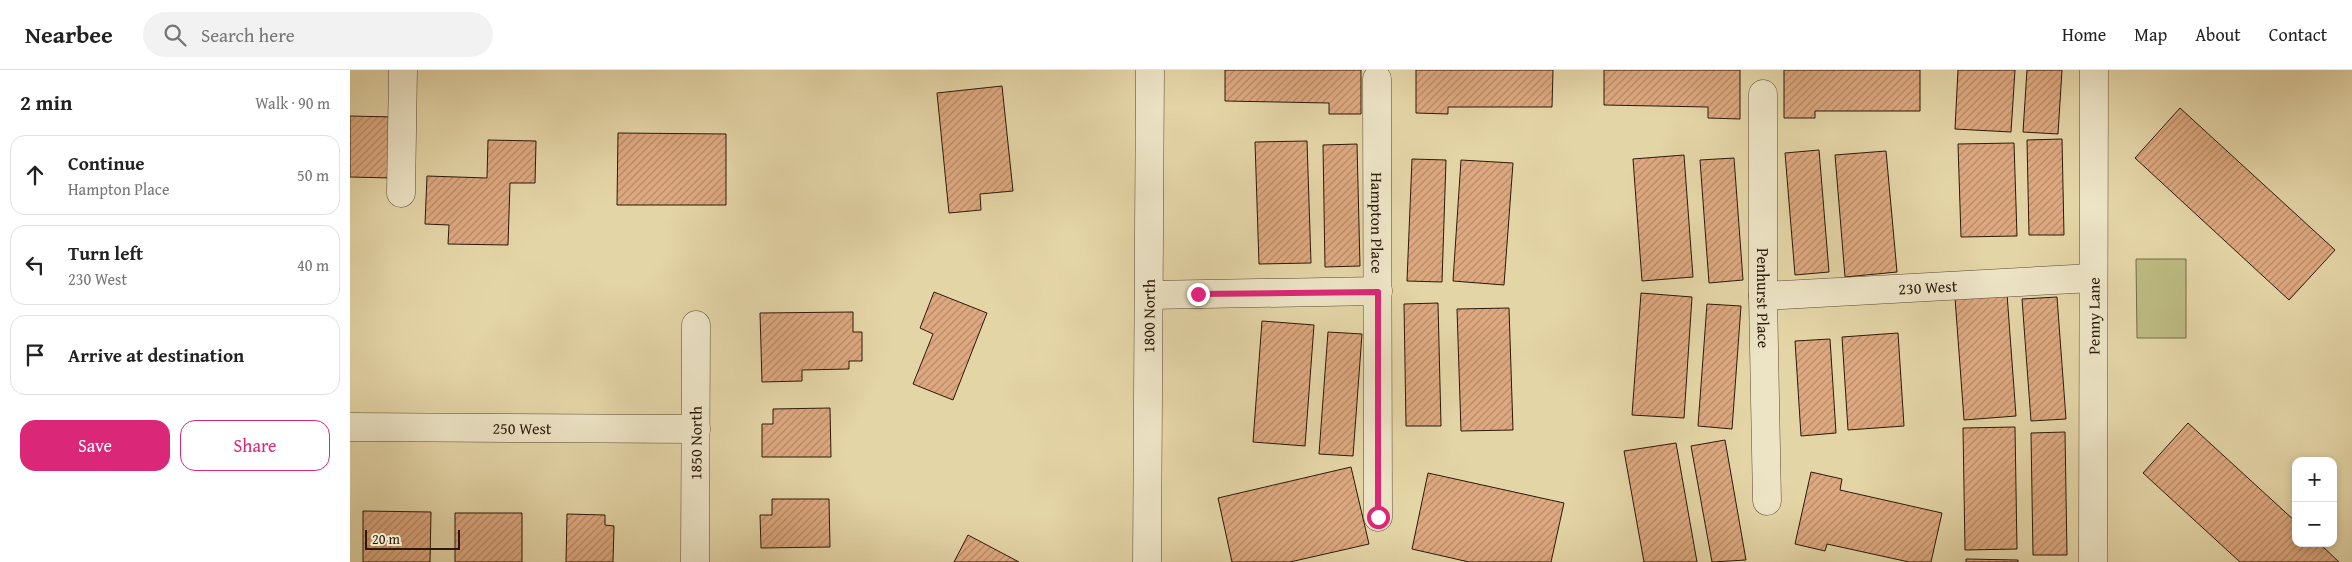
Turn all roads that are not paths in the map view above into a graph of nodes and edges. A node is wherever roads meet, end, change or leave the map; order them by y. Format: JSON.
{"nodes":[{"id":1,"x":403,"y":70,"type":"edge"},
{"id":2,"x":1150,"y":70,"type":"edge"},
{"id":3,"x":2094,"y":70,"type":"edge"},
{"id":4,"x":1377,"y":79,"type":"dead end"},
{"id":5,"x":1763,"y":94,"type":"dead end"},
{"id":6,"x":401,"y":193,"type":"dead end"},
{"id":7,"x":2092,"y":278,"type":"junction"},
{"id":8,"x":1378,"y":292,"type":"junction"},
{"id":9,"x":1149,"y":295,"type":"junction"},
{"id":10,"x":1763,"y":296,"type":"junction"},
{"id":11,"x":696,"y":325,"type":"dead end"},
{"id":12,"x":350,"y":426,"type":"edge"},
{"id":13,"x":696,"y":429,"type":"junction"},
{"id":14,"x":1768,"y":501,"type":"dead end"},
{"id":15,"x":1378,"y":517,"type":"dead end"},
{"id":16,"x":695,"y":562,"type":"edge"},
{"id":17,"x":1147,"y":562,"type":"edge"},
{"id":18,"x":2093,"y":562,"type":"edge"}],
"edges":[{"from":1,"to":6,"type":"street"},
{"from":2,"to":9,"type":"street","name":"1800 North"},
{"from":3,"to":7,"type":"street","name":"Penny Lane"},
{"from":4,"to":8,"type":"street","name":"Hampton Place"},
{"from":5,"to":10,"type":"street","name":"Penhurst Place"},
{"from":7,"to":10,"type":"street","name":"230 West"},
{"from":7,"to":18,"type":"street","name":"Penny Lane"},
{"from":8,"to":9,"type":"street"},
{"from":8,"to":15,"type":"street","name":"Hampton Place"},
{"from":9,"to":17,"type":"street","name":"1800 North"},
{"from":10,"to":14,"type":"street","name":"Penhurst Place"},
{"from":11,"to":13,"type":"street","name":"1850 North"},
{"from":12,"to":13,"type":"street","name":"250 West"},
{"from":13,"to":16,"type":"street","name":"1850 North"}]}
